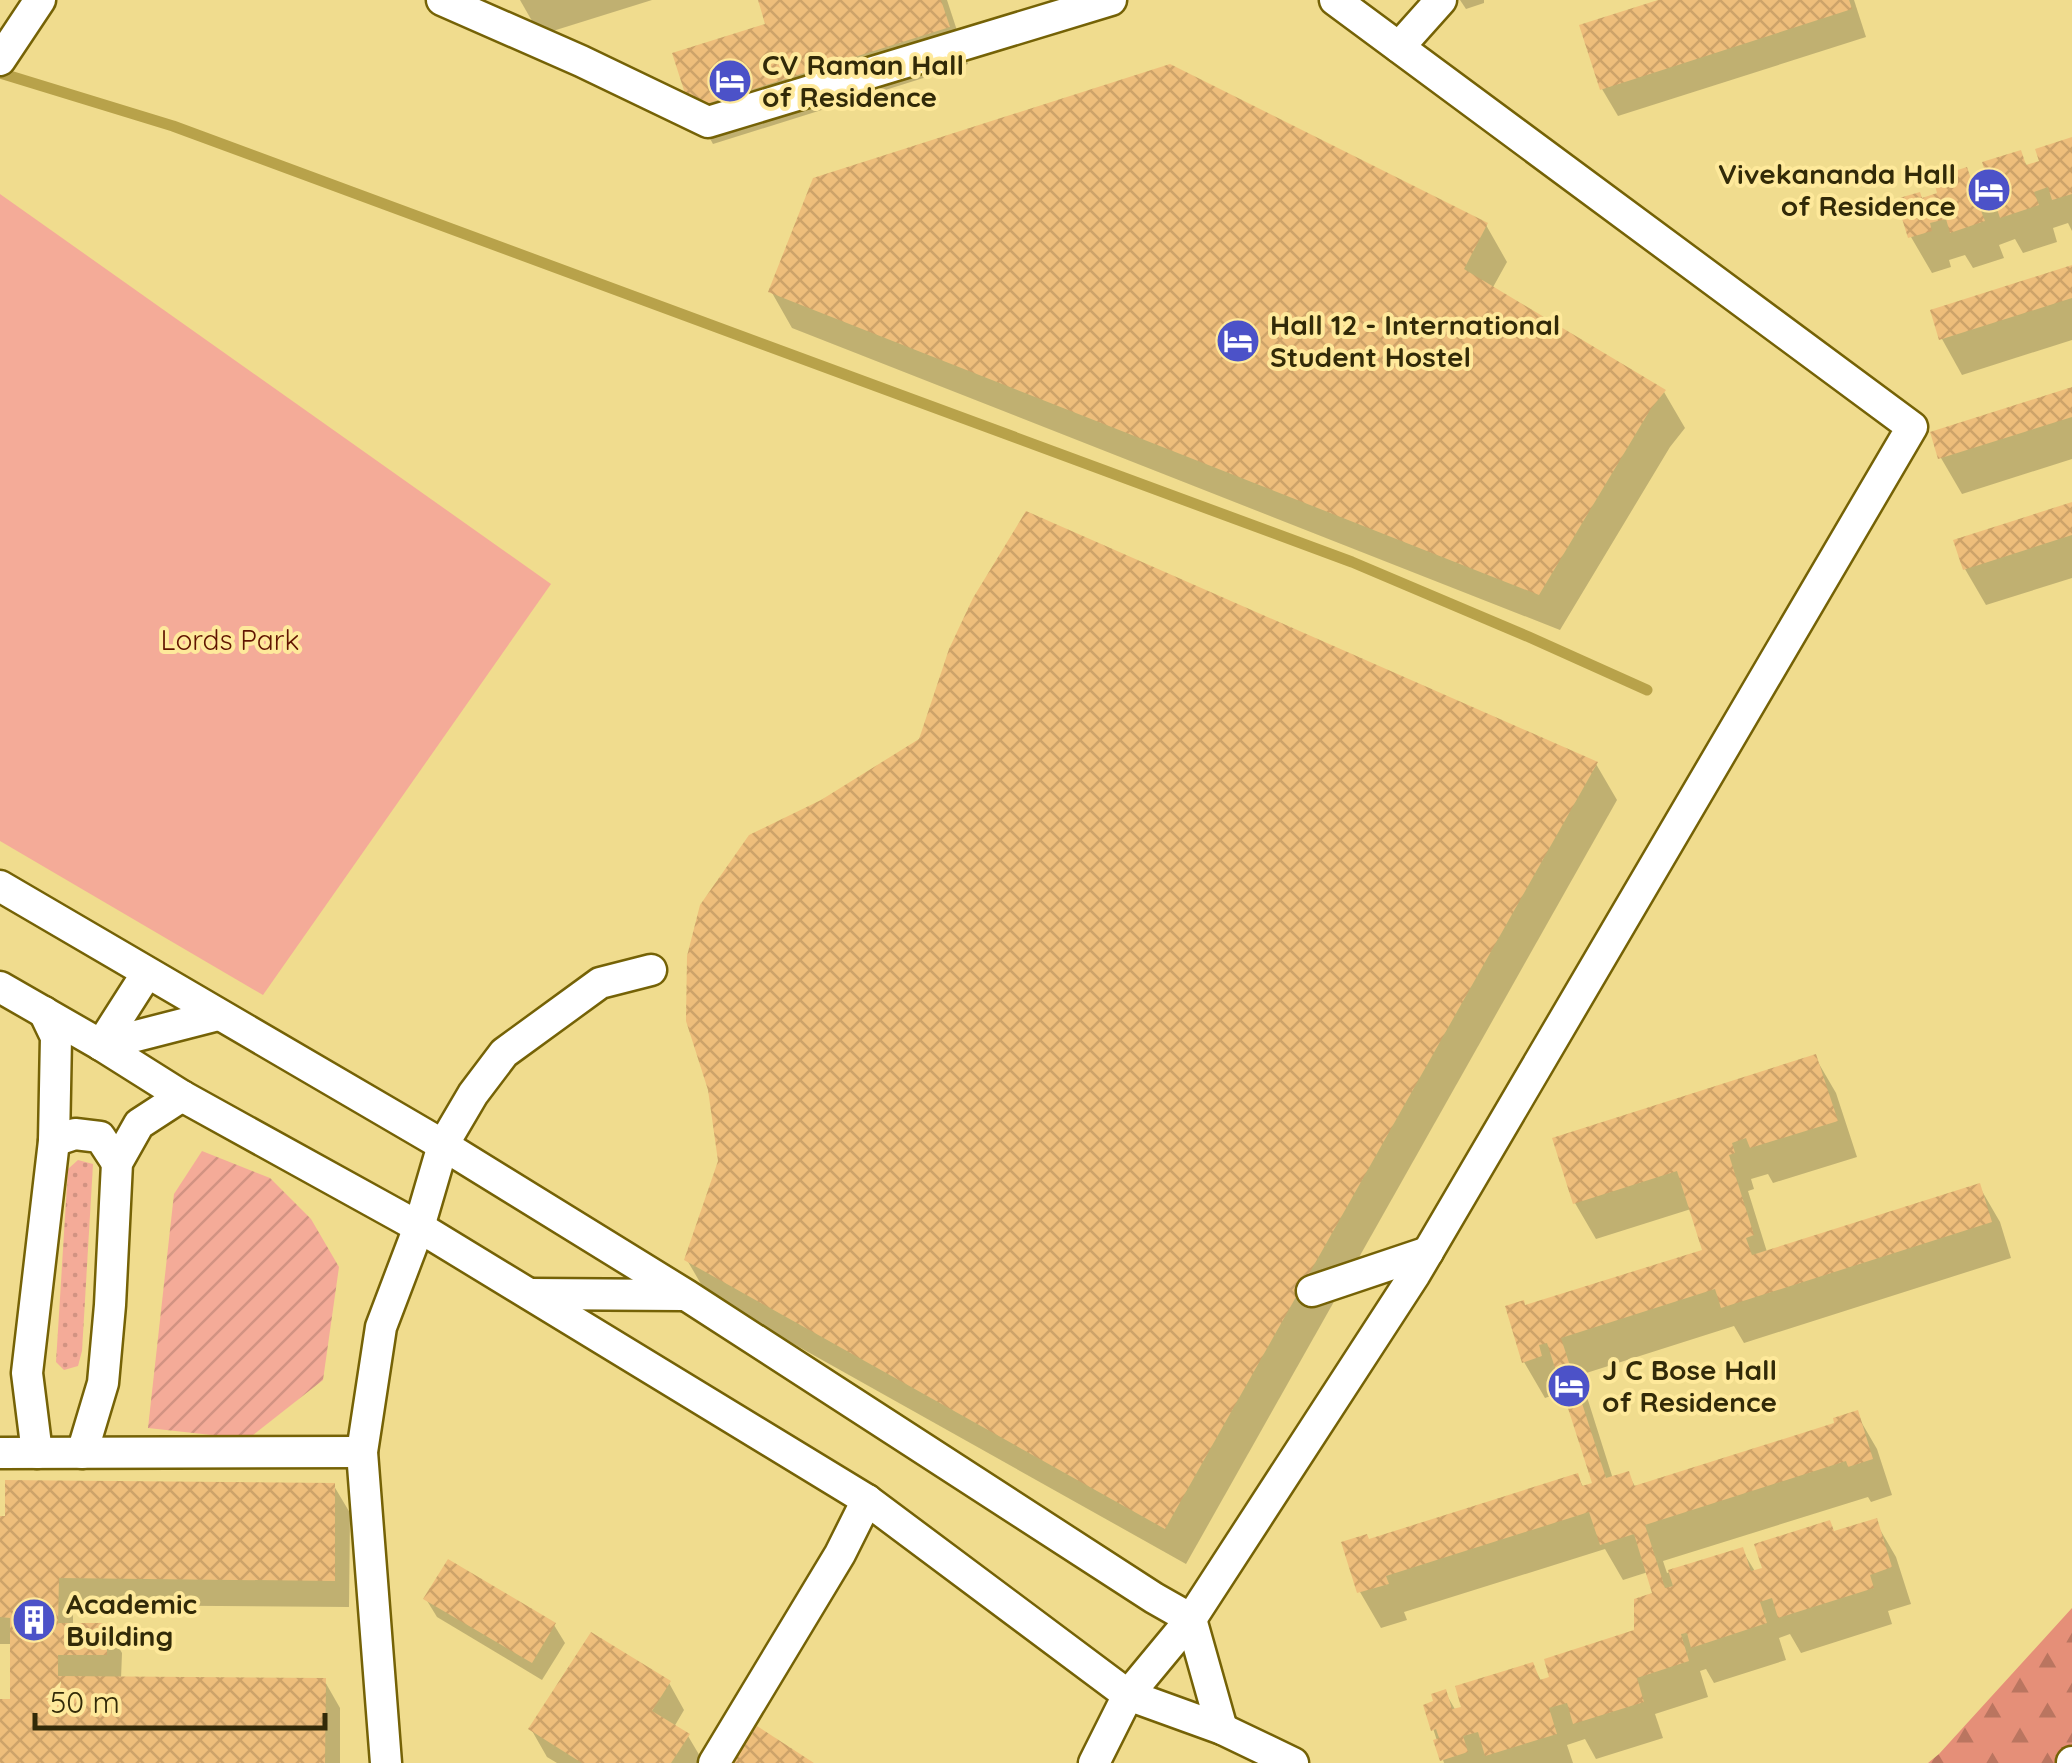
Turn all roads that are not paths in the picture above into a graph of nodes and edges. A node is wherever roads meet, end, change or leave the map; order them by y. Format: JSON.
{"nodes":[{"id":1,"x":40,"y":0,"type":"edge"},
{"id":2,"x":442,"y":0,"type":"edge"},
{"id":3,"x":1111,"y":0,"type":"edge"},
{"id":4,"x":1335,"y":0,"type":"edge"},
{"id":5,"x":1441,"y":0,"type":"edge"},
{"id":6,"x":1399,"y":47,"type":"junction"},
{"id":7,"x":0,"y":60,"type":"edge"},
{"id":8,"x":0,"y":886,"type":"edge"},
{"id":9,"x":652,"y":970,"type":"dead end"},
{"id":10,"x":147,"y":973,"type":"junction"},
{"id":11,"x":0,"y":987,"type":"edge"},
{"id":12,"x":44,"y":1012,"type":"junction"},
{"id":13,"x":218,"y":1015,"type":"junction"},
{"id":14,"x":102,"y":1044,"type":"junction"},
{"id":15,"x":182,"y":1096,"type":"junction"},
{"id":16,"x":54,"y":1141,"type":"junction"},
{"id":17,"x":443,"y":1145,"type":"junction"},
{"id":18,"x":116,"y":1163,"type":"junction"},
{"id":19,"x":419,"y":1227,"type":"junction"},
{"id":20,"x":1428,"y":1252,"type":"junction"},
{"id":21,"x":1312,"y":1291,"type":"dead end"},
{"id":22,"x":530,"y":1294,"type":"junction"},
{"id":23,"x":686,"y":1295,"type":"junction"},
{"id":24,"x":362,"y":1452,"type":"junction"},
{"id":25,"x":0,"y":1453,"type":"edge"},
{"id":26,"x":37,"y":1453,"type":"junction"},
{"id":27,"x":82,"y":1453,"type":"junction"},
{"id":28,"x":867,"y":1500,"type":"junction"},
{"id":29,"x":1191,"y":1620,"type":"junction"},
{"id":30,"x":1128,"y":1695,"type":"junction"},
{"id":31,"x":1222,"y":1729,"type":"junction"},
{"id":32,"x":386,"y":1763,"type":"edge"},
{"id":33,"x":714,"y":1763,"type":"edge"},
{"id":34,"x":1094,"y":1763,"type":"edge"},
{"id":35,"x":1293,"y":1763,"type":"edge"}],
"edges":[{"from":1,"to":7,"type":"street"},
{"from":2,"to":3,"type":"street"},
{"from":4,"to":6,"type":"street"},
{"from":5,"to":6,"type":"street"},
{"from":6,"to":20,"type":"street"},
{"from":8,"to":10,"type":"street"},
{"from":9,"to":17,"type":"street"},
{"from":10,"to":13,"type":"street"},
{"from":10,"to":14,"type":"street"},
{"from":11,"to":12,"type":"street"},
{"from":12,"to":14,"type":"street"},
{"from":12,"to":16,"type":"street"},
{"from":13,"to":14,"type":"street"},
{"from":13,"to":17,"type":"street"},
{"from":14,"to":15,"type":"street"},
{"from":15,"to":18,"type":"street"},
{"from":15,"to":19,"type":"street"},
{"from":16,"to":18,"type":"street"},
{"from":16,"to":26,"type":"street"},
{"from":17,"to":19,"type":"street"},
{"from":17,"to":23,"type":"street"},
{"from":18,"to":27,"type":"street"},
{"from":19,"to":22,"type":"street"},
{"from":19,"to":24,"type":"street"},
{"from":20,"to":21,"type":"street"},
{"from":20,"to":29,"type":"street"},
{"from":22,"to":23,"type":"street"},
{"from":22,"to":28,"type":"street"},
{"from":23,"to":29,"type":"street"},
{"from":24,"to":27,"type":"street"},
{"from":24,"to":32,"type":"street"},
{"from":25,"to":26,"type":"street"},
{"from":26,"to":27,"type":"street"},
{"from":28,"to":30,"type":"street"},
{"from":28,"to":33,"type":"street"},
{"from":29,"to":30,"type":"street"},
{"from":29,"to":31,"type":"street"},
{"from":30,"to":31,"type":"street"},
{"from":30,"to":34,"type":"street"},
{"from":31,"to":35,"type":"street"}]}
